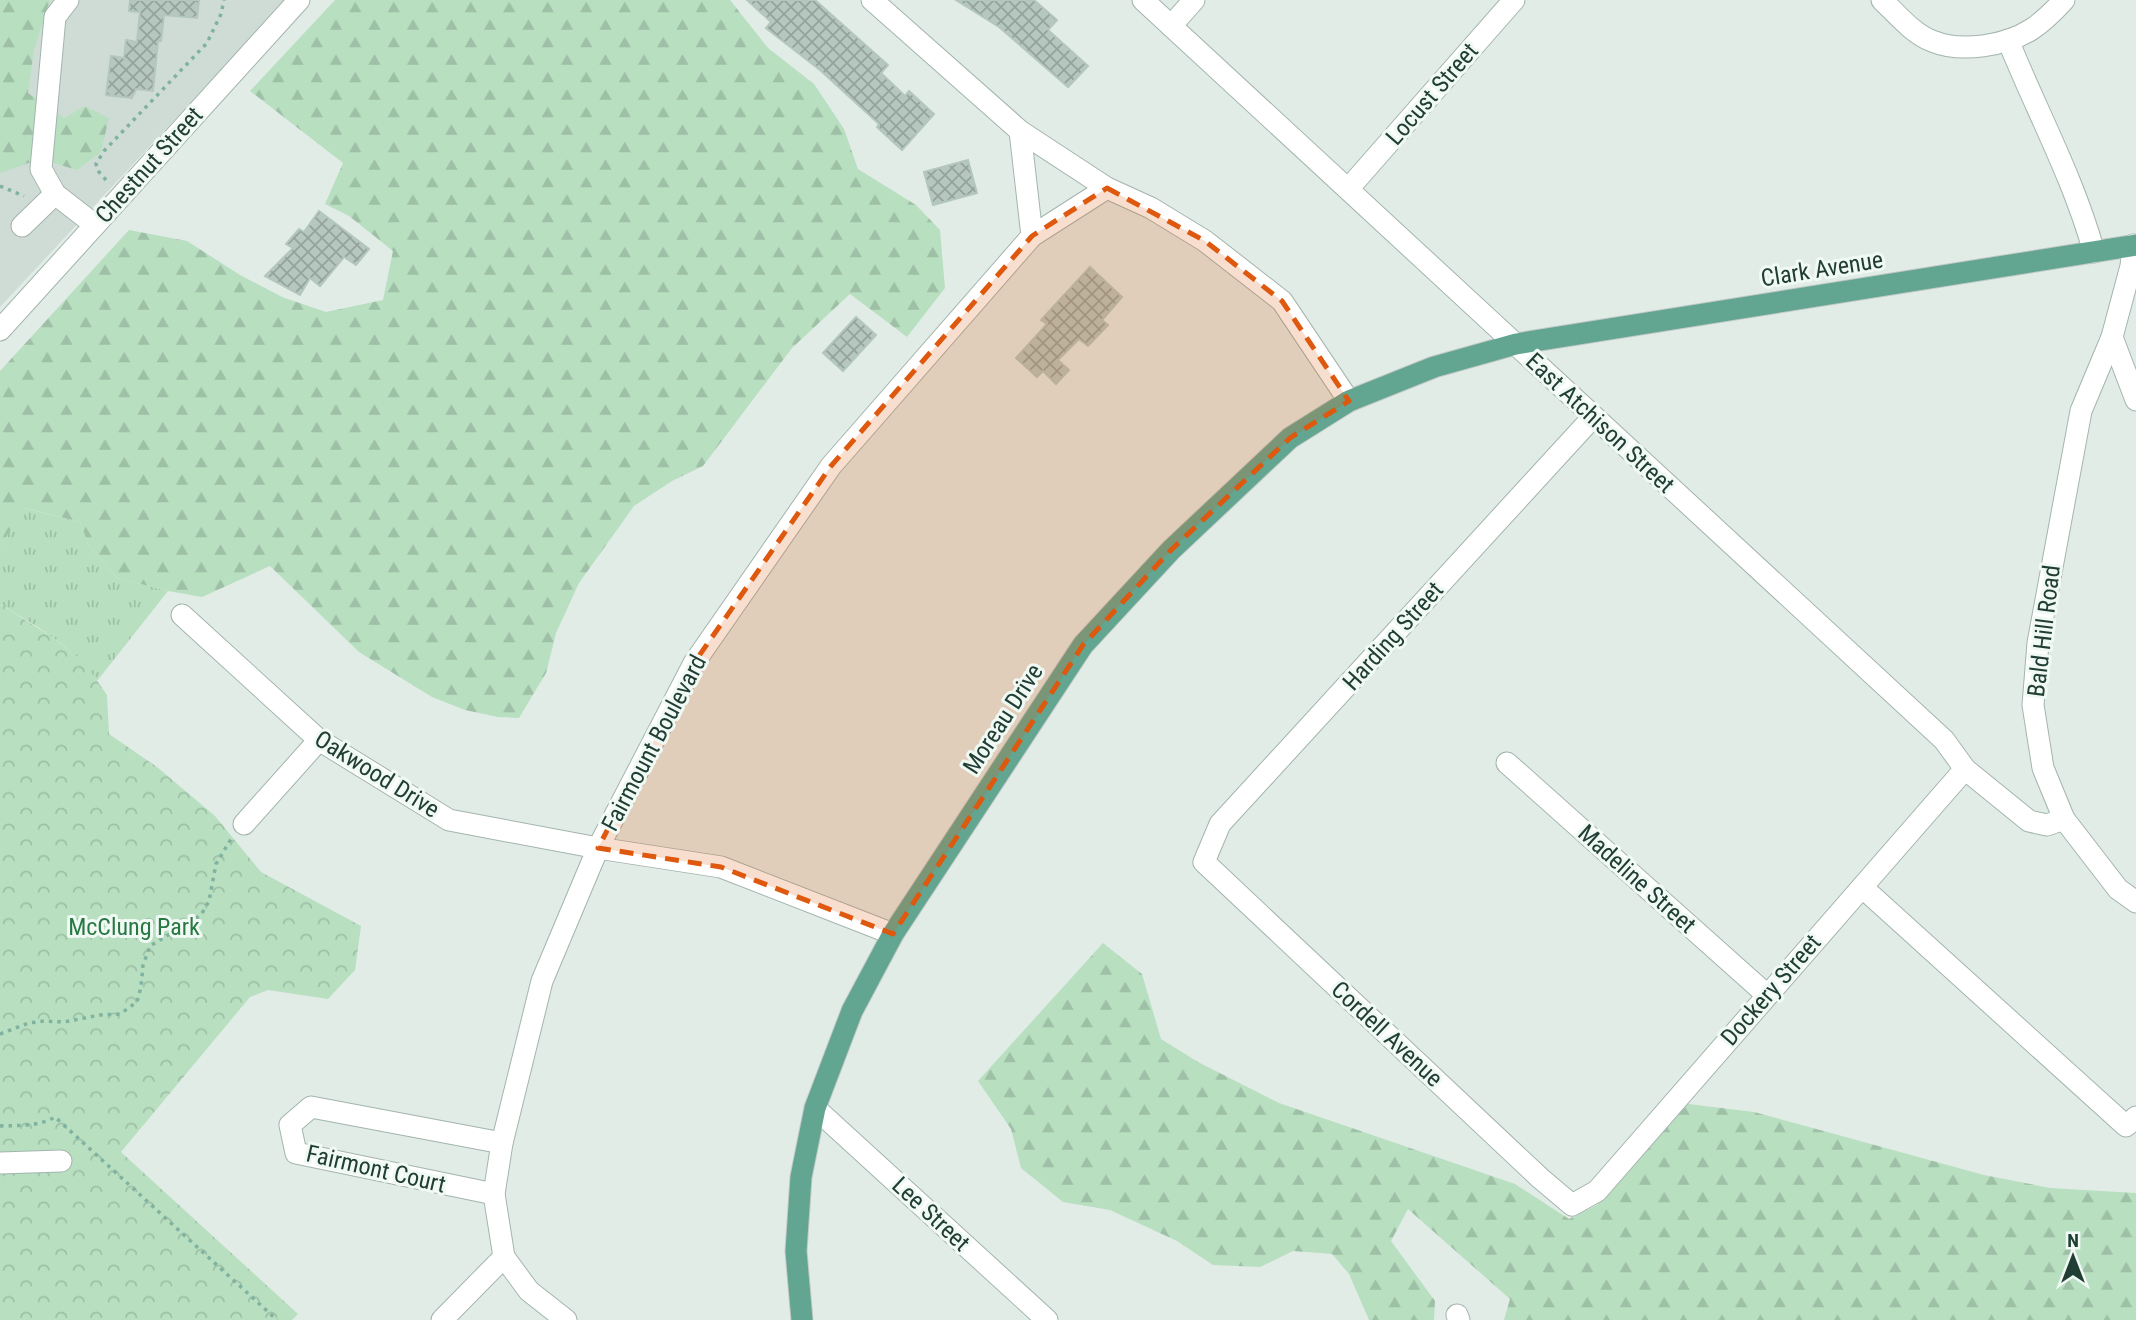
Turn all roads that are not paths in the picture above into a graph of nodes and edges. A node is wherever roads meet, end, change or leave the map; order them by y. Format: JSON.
{"nodes":[{"id":1,"x":68,"y":0,"type":"edge"},
{"id":2,"x":299,"y":0,"type":"edge"},
{"id":3,"x":872,"y":0,"type":"edge"},
{"id":4,"x":1143,"y":0,"type":"edge"},
{"id":5,"x":1194,"y":0,"type":"edge"},
{"id":6,"x":1514,"y":0,"type":"edge"},
{"id":7,"x":1882,"y":0,"type":"edge"},
{"id":8,"x":2064,"y":0,"type":"edge"},
{"id":9,"x":1171,"y":26,"type":"junction"},
{"id":10,"x":2008,"y":40,"type":"junction"},
{"id":11,"x":1020,"y":131,"type":"junction"},
{"id":12,"x":1107,"y":188,"type":"junction"},
{"id":13,"x":1349,"y":188,"type":"junction"},
{"id":14,"x":55,"y":194,"type":"junction"},
{"id":15,"x":95,"y":225,"type":"junction"},
{"id":16,"x":23,"y":226,"type":"dead end"},
{"id":17,"x":1032,"y":236,"type":"junction"},
{"id":18,"x":2135,"y":245,"type":"edge"},
{"id":19,"x":2094,"y":252,"type":"junction"},
{"id":20,"x":0,"y":330,"type":"edge"},
{"id":21,"x":2112,"y":337,"type":"junction"},
{"id":22,"x":1516,"y":344,"type":"junction"},
{"id":23,"x":2136,"y":400,"type":"edge"},
{"id":24,"x":1349,"y":401,"type":"junction"},
{"id":25,"x":1593,"y":417,"type":"junction"},
{"id":26,"x":182,"y":615,"type":"dead end"},
{"id":27,"x":318,"y":740,"type":"junction"},
{"id":28,"x":1507,"y":763,"type":"dead end"},
{"id":29,"x":1965,"y":769,"type":"junction"},
{"id":30,"x":2064,"y":819,"type":"junction"},
{"id":31,"x":244,"y":824,"type":"road end"},
{"id":32,"x":598,"y":848,"type":"junction"},
{"id":33,"x":1204,"y":862,"type":"joint"},
{"id":34,"x":1862,"y":887,"type":"junction"},
{"id":35,"x":2136,"y":902,"type":"edge"},
{"id":36,"x":893,"y":934,"type":"junction"},
{"id":37,"x":1767,"y":995,"type":"junction"},
{"id":38,"x":816,"y":1108,"type":"junction"},
{"id":39,"x":2131,"y":1122,"type":"edge"},
{"id":40,"x":502,"y":1143,"type":"junction"},
{"id":41,"x":61,"y":1161,"type":"dead end"},
{"id":42,"x":0,"y":1163,"type":"edge"},
{"id":43,"x":494,"y":1194,"type":"junction"},
{"id":44,"x":1572,"y":1205,"type":"joint"},
{"id":45,"x":504,"y":1257,"type":"junction"},
{"id":46,"x":442,"y":1320,"type":"edge"},
{"id":47,"x":566,"y":1320,"type":"edge"},
{"id":48,"x":802,"y":1320,"type":"edge"},
{"id":49,"x":1047,"y":1320,"type":"edge"}],
"edges":[{"from":1,"to":14,"type":"street"},
{"from":2,"to":15,"type":"street","name":"Chestnut Street"},
{"from":3,"to":11,"type":"street"},
{"from":4,"to":9,"type":"street","name":"East Atchison Street"},
{"from":5,"to":9,"type":"street"},
{"from":6,"to":13,"type":"street","name":"Locust Street"},
{"from":7,"to":10,"type":"street"},
{"from":8,"to":10,"type":"street"},
{"from":9,"to":13,"type":"street","name":"East Atchison Street"},
{"from":10,"to":19,"type":"street"},
{"from":11,"to":12,"type":"street"},
{"from":11,"to":17,"type":"street"},
{"from":12,"to":17,"type":"street","name":"Fairmount Boulevard"},
{"from":12,"to":24,"type":"street"},
{"from":13,"to":22,"type":"street","name":"East Atchison Street"},
{"from":14,"to":15,"type":"street"},
{"from":14,"to":16,"type":"street"},
{"from":15,"to":20,"type":"street","name":"Chestnut Street"},
{"from":17,"to":32,"type":"street","name":"Fairmount Boulevard"},
{"from":18,"to":19,"type":"main road","name":"Clark Avenue"},
{"from":18,"to":21,"type":"street","name":"Bald Hill Road"},
{"from":19,"to":22,"type":"main road","name":"Clark Avenue"},
{"from":21,"to":23,"type":"street"},
{"from":21,"to":30,"type":"street","name":"Bald Hill Road"},
{"from":22,"to":24,"type":"main road","name":"Moreau Drive"},
{"from":22,"to":25,"type":"street","name":"East Atchison Street"},
{"from":24,"to":36,"type":"main road","name":"Moreau Drive"},
{"from":25,"to":29,"type":"street","name":"East Atchison Street"},
{"from":25,"to":33,"type":"street","name":"Harding Street"},
{"from":26,"to":27,"type":"street","name":"Oakwood Drive"},
{"from":27,"to":31,"type":"street"},
{"from":27,"to":32,"type":"street","name":"Oakwood Drive"},
{"from":28,"to":37,"type":"street","name":"Madeline Street"},
{"from":29,"to":30,"type":"street","name":"East Atchison Street"},
{"from":29,"to":34,"type":"street","name":"Dockery Street"},
{"from":30,"to":35,"type":"street","name":"Bald Hill Road"},
{"from":32,"to":36,"type":"street","name":"Oakwood Drive"},
{"from":32,"to":40,"type":"street","name":"Fairmount Boulevard"},
{"from":33,"to":44,"type":"street","name":"Cordell Avenue"},
{"from":34,"to":37,"type":"street","name":"Dockery Street"},
{"from":34,"to":39,"type":"street"},
{"from":36,"to":38,"type":"main road","name":"Moreau Drive"},
{"from":37,"to":44,"type":"street","name":"Dockery Street"},
{"from":38,"to":48,"type":"main road","name":"Moreau Drive"},
{"from":38,"to":49,"type":"street","name":"Lee Street"},
{"from":40,"to":43,"type":"street","name":"Fairmount Boulevard"},
{"from":40,"to":43,"type":"street","name":"Fairmont Court"},
{"from":41,"to":42,"type":"street"},
{"from":43,"to":45,"type":"street","name":"Fairmount Boulevard"},
{"from":45,"to":46,"type":"street"},
{"from":45,"to":47,"type":"street","name":"Fairmount Boulevard"}]}
